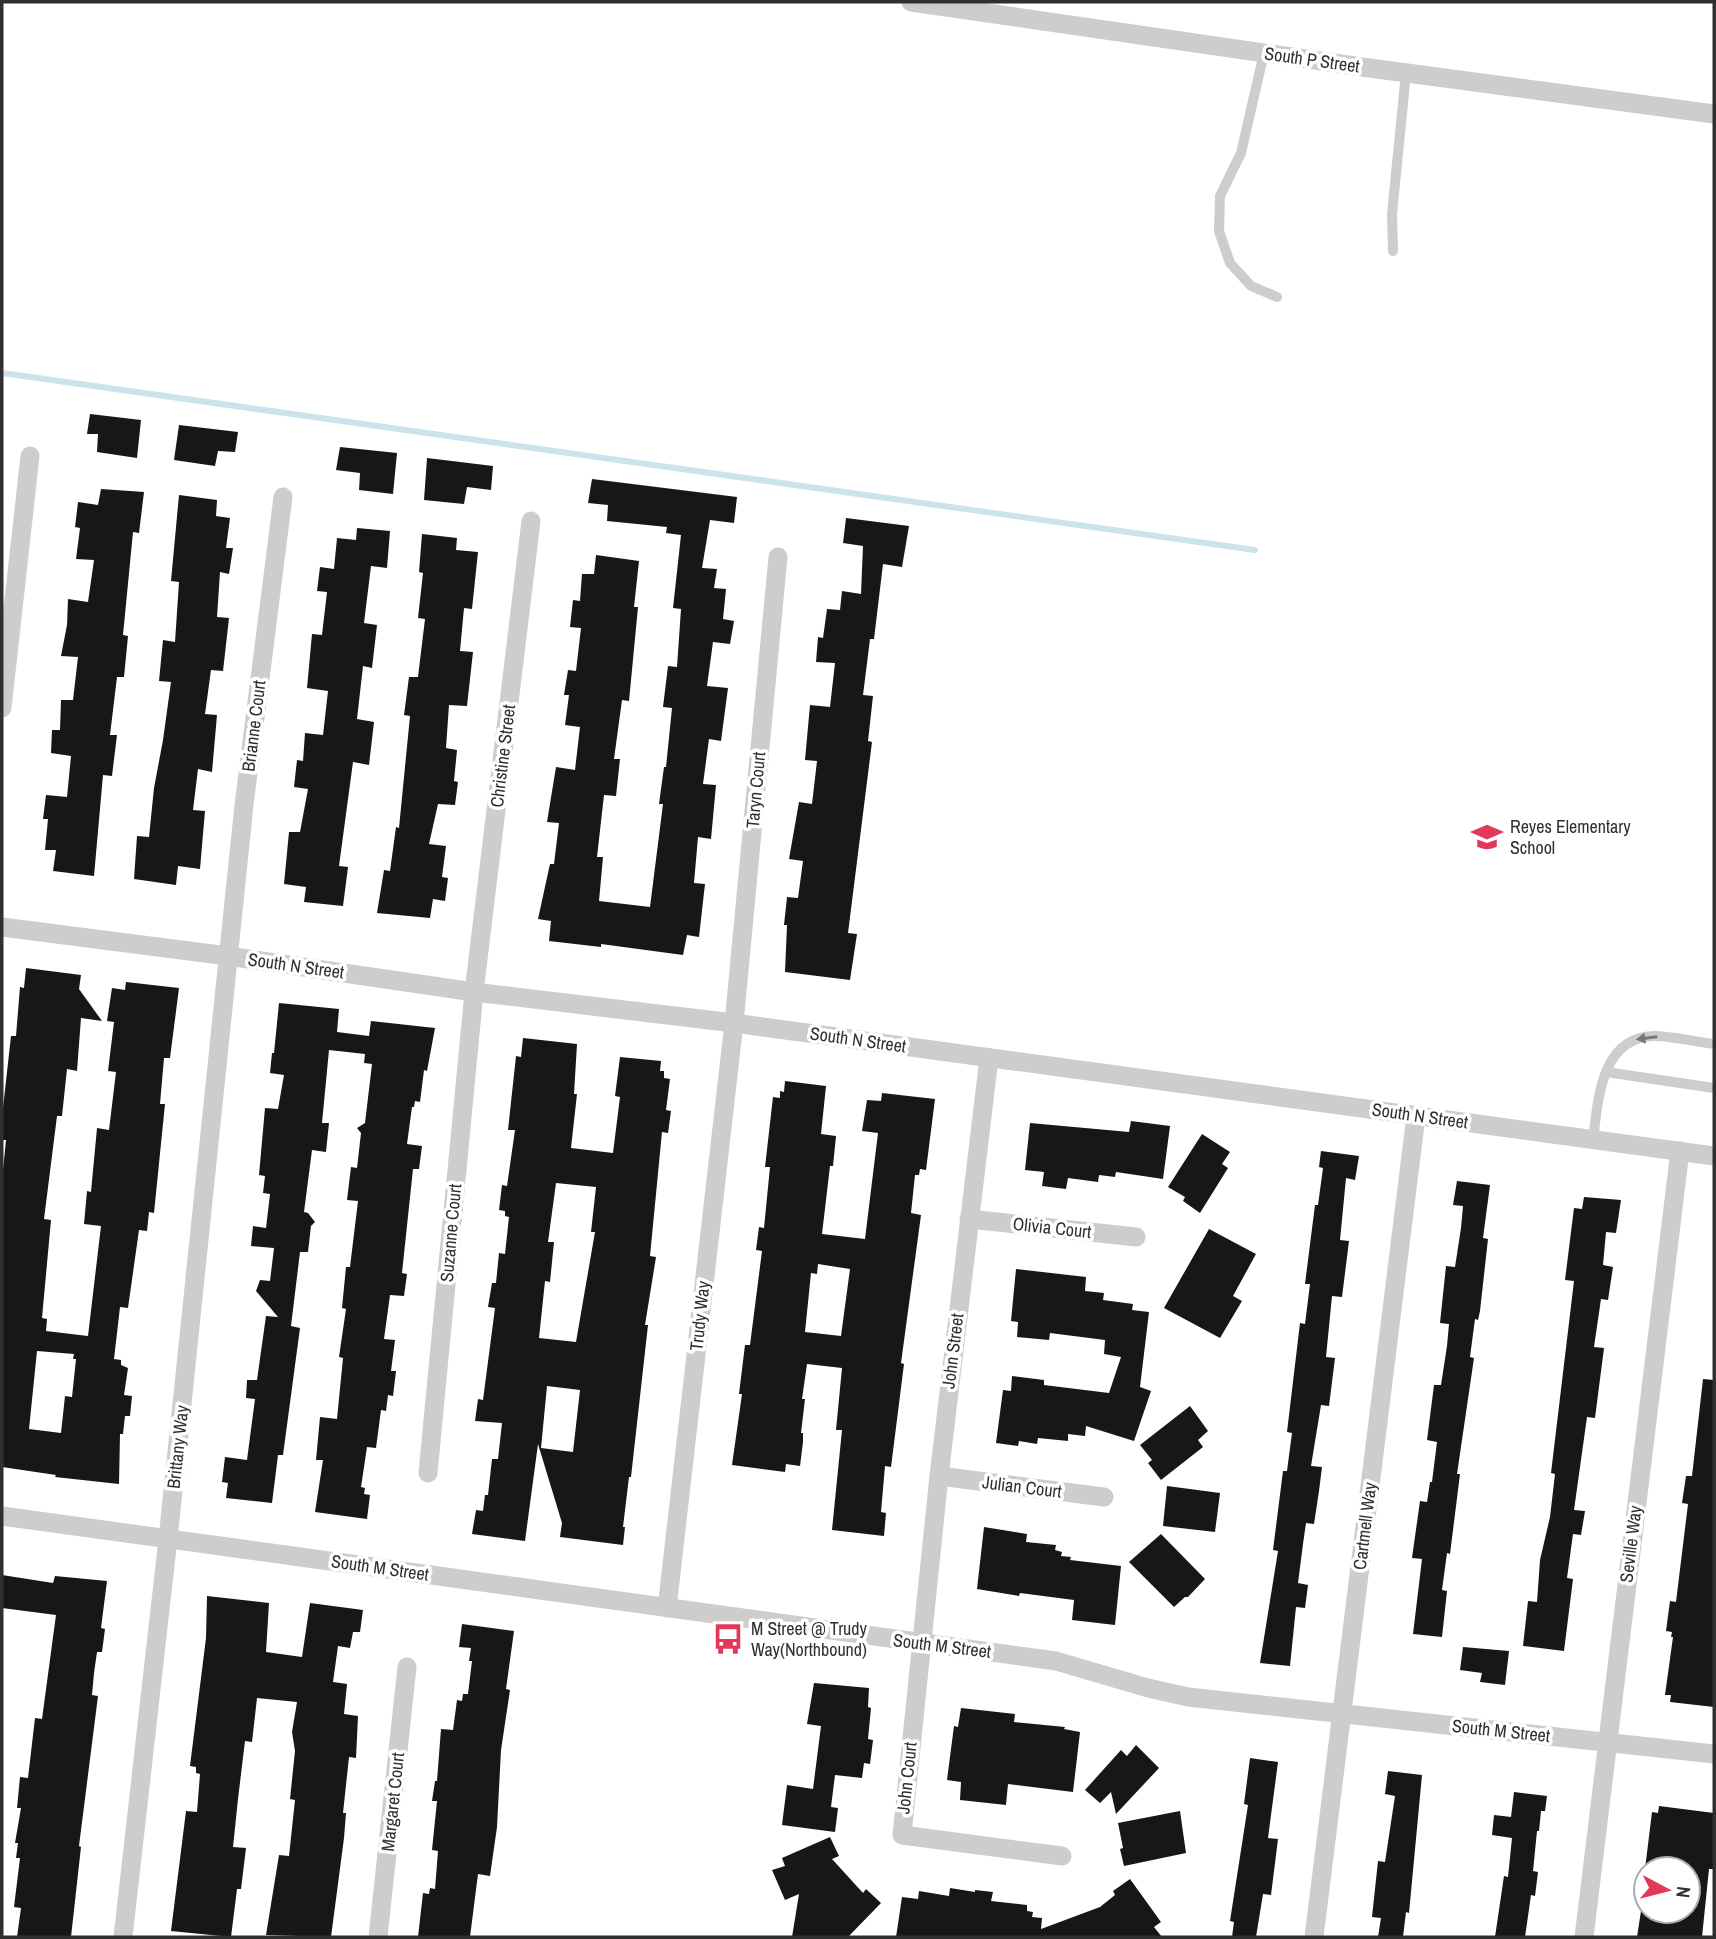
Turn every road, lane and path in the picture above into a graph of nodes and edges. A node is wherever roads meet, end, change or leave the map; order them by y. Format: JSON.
{"nodes":[{"id":1,"x":911,"y":2,"type":"edge"},
{"id":2,"x":1264,"y":53,"type":"junction"},
{"id":3,"x":1406,"y":73,"type":"junction"},
{"id":4,"x":1714,"y":114,"type":"edge"},
{"id":5,"x":1393,"y":251,"type":"dead end"},
{"id":6,"x":1277,"y":297,"type":"dead end"},
{"id":7,"x":30,"y":456,"type":"dead end"},
{"id":8,"x":283,"y":497,"type":"dead end"},
{"id":9,"x":531,"y":521,"type":"dead end"},
{"id":10,"x":778,"y":557,"type":"dead end"},
{"id":11,"x":2,"y":708,"type":"edge"},
{"id":12,"x":2,"y":927,"type":"edge"},
{"id":13,"x":228,"y":956,"type":"junction"},
{"id":14,"x":474,"y":992,"type":"junction"},
{"id":15,"x":734,"y":1023,"type":"junction"},
{"id":16,"x":1714,"y":1044,"type":"edge"},
{"id":17,"x":989,"y":1058,"type":"junction"},
{"id":18,"x":1606,"y":1072,"type":"junction"},
{"id":19,"x":1714,"y":1088,"type":"edge"},
{"id":20,"x":1416,"y":1116,"type":"junction"},
{"id":21,"x":1593,"y":1140,"type":"junction"},
{"id":22,"x":1680,"y":1151,"type":"junction"},
{"id":23,"x":1714,"y":1156,"type":"edge"},
{"id":24,"x":969,"y":1219,"type":"junction"},
{"id":25,"x":1136,"y":1237,"type":"dead end"},
{"id":26,"x":428,"y":1473,"type":"dead end"},
{"id":27,"x":939,"y":1476,"type":"junction"},
{"id":28,"x":1104,"y":1497,"type":"dead end"},
{"id":29,"x":2,"y":1516,"type":"edge"},
{"id":30,"x":168,"y":1539,"type":"junction"},
{"id":31,"x":667,"y":1608,"type":"junction"},
{"id":32,"x":921,"y":1644,"type":"junction"},
{"id":33,"x":407,"y":1667,"type":"dead end"},
{"id":34,"x":1342,"y":1714,"type":"junction"},
{"id":35,"x":1606,"y":1742,"type":"junction"},
{"id":36,"x":1714,"y":1754,"type":"edge"},
{"id":37,"x":1062,"y":1856,"type":"dead end"},
{"id":38,"x":123,"y":1937,"type":"edge"},
{"id":39,"x":379,"y":1937,"type":"edge"},
{"id":40,"x":1314,"y":1937,"type":"edge"},
{"id":41,"x":1584,"y":1937,"type":"edge"}],
"edges":[{"from":1,"to":2,"type":"street","name":"South P Street"},
{"from":2,"to":3,"type":"street","name":"South P Street"},
{"from":2,"to":6,"type":"lane"},
{"from":3,"to":4,"type":"street","name":"South P Street"},
{"from":3,"to":5,"type":"lane"},
{"from":7,"to":11,"type":"street"},
{"from":8,"to":13,"type":"street","name":"Brianne Court"},
{"from":9,"to":14,"type":"street","name":"Christine Street"},
{"from":10,"to":15,"type":"street","name":"Taryn Court"},
{"from":12,"to":13,"type":"street","name":"South N Street"},
{"from":13,"to":14,"type":"street","name":"South N Street"},
{"from":13,"to":30,"type":"street","name":"Brittany Way"},
{"from":14,"to":15,"type":"street","name":"South N Street"},
{"from":14,"to":26,"type":"street","name":"Suzanne Court"},
{"from":15,"to":17,"type":"street","name":"South N Street"},
{"from":15,"to":31,"type":"street","name":"Trudy Way"},
{"from":16,"to":18,"type":"lane","one_way":true},
{"from":17,"to":20,"type":"street","name":"South N Street"},
{"from":17,"to":24,"type":"street","name":"John Street"},
{"from":18,"to":19,"type":"lane"},
{"from":18,"to":21,"type":"lane"},
{"from":20,"to":21,"type":"street","name":"South N Street"},
{"from":20,"to":34,"type":"street","name":"Cartmell Way"},
{"from":21,"to":22,"type":"street","name":"South N Street"},
{"from":22,"to":23,"type":"street","name":"South N Street"},
{"from":22,"to":35,"type":"street","name":"Seville Way"},
{"from":24,"to":25,"type":"street","name":"Olivia Court"},
{"from":24,"to":27,"type":"street","name":"John Street"},
{"from":27,"to":28,"type":"street","name":"Julian Court"},
{"from":27,"to":32,"type":"street","name":"John Street"},
{"from":29,"to":30,"type":"street","name":"South M Street"},
{"from":30,"to":31,"type":"street","name":"South M Street"},
{"from":30,"to":38,"type":"street","name":"Brittany Way"},
{"from":31,"to":32,"type":"street","name":"South M Street"},
{"from":32,"to":34,"type":"street","name":"South M Street"},
{"from":32,"to":37,"type":"street","name":"John Court"},
{"from":33,"to":39,"type":"street","name":"Margaret Court"},
{"from":34,"to":35,"type":"street","name":"South M Street"},
{"from":34,"to":40,"type":"street","name":"Cartmell Way"},
{"from":35,"to":36,"type":"street","name":"South M Street"},
{"from":35,"to":41,"type":"street","name":"Seville Way"}]}
